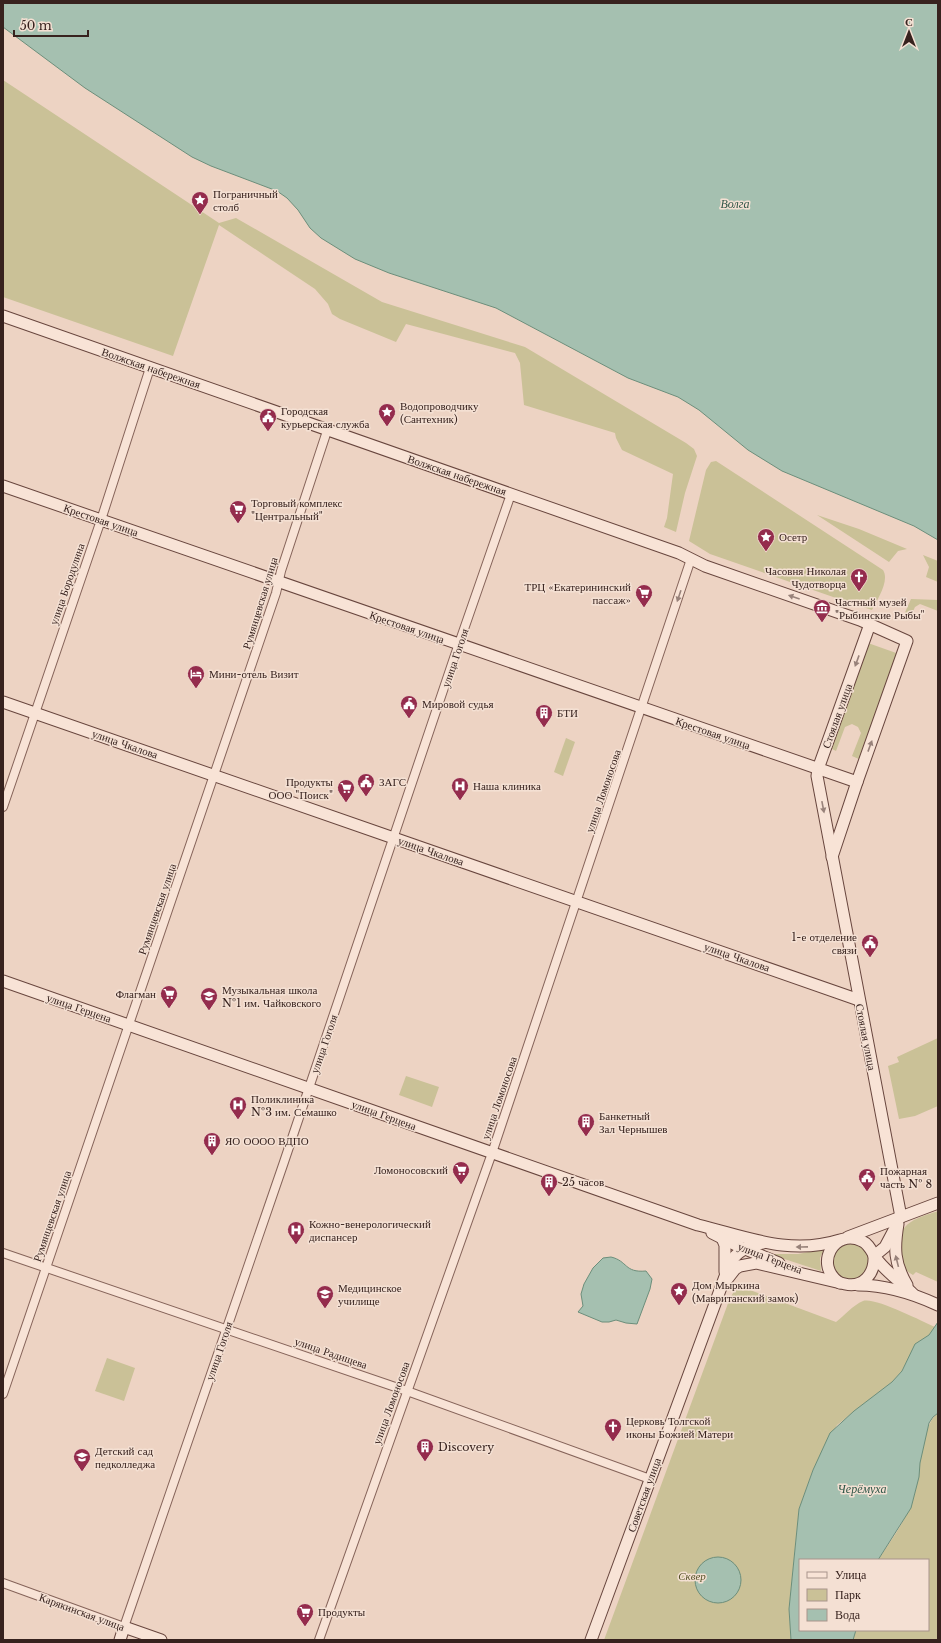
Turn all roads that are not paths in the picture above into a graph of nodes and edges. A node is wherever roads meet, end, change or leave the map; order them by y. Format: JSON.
{"nodes":[{"id":1,"x":3,"y":316,"type":"edge"},
{"id":2,"x":150,"y":368,"type":"junction"},
{"id":3,"x":327,"y":431,"type":"junction"},
{"id":4,"x":3,"y":486,"type":"edge"},
{"id":5,"x":511,"y":494,"type":"junction"},
{"id":6,"x":101,"y":520,"type":"junction"},
{"id":7,"x":691,"y":559,"type":"junction"},
{"id":8,"x":279,"y":581,"type":"junction"},
{"id":9,"x":870,"y":624,"type":"junction"},
{"id":10,"x":908,"y":641,"type":"joint"},
{"id":11,"x":459,"y":645,"type":"junction"},
{"id":12,"x":3,"y":702,"type":"edge"},
{"id":13,"x":644,"y":702,"type":"junction"},
{"id":14,"x":35,"y":713,"type":"junction"},
{"id":15,"x":818,"y":769,"type":"junction"},
{"id":16,"x":215,"y":775,"type":"junction"},
{"id":17,"x":857,"y":782,"type":"junction"},
{"id":18,"x":3,"y":807,"type":"edge"},
{"id":19,"x":394,"y":838,"type":"junction"},
{"id":20,"x":832,"y":857,"type":"junction"},
{"id":21,"x":577,"y":902,"type":"junction"},
{"id":22,"x":3,"y":981,"type":"edge"},
{"id":23,"x":859,"y":1000,"type":"junction"},
{"id":24,"x":128,"y":1025,"type":"junction"},
{"id":25,"x":309,"y":1088,"type":"junction"},
{"id":26,"x":492,"y":1153,"type":"junction"},
{"id":27,"x":938,"y":1203,"type":"edge"},
{"id":28,"x":899,"y":1220,"type":"junction"},
{"id":29,"x":698,"y":1225,"type":"junction"},
{"id":30,"x":722,"y":1238,"type":"junction"},
{"id":31,"x":843,"y":1239,"type":"junction"},
{"id":32,"x":763,"y":1243,"type":"junction"},
{"id":33,"x":745,"y":1249,"type":"junction"},
{"id":34,"x":3,"y":1253,"type":"edge"},
{"id":35,"x":874,"y":1256,"type":"junction"},
{"id":36,"x":46,"y":1268,"type":"junction"},
{"id":37,"x":724,"y":1284,"type":"junction"},
{"id":38,"x":850,"y":1285,"type":"junction"},
{"id":39,"x":913,"y":1294,"type":"junction"},
{"id":40,"x":938,"y":1305,"type":"edge"},
{"id":41,"x":227,"y":1329,"type":"junction"},
{"id":42,"x":407,"y":1392,"type":"junction"},
{"id":43,"x":3,"y":1394,"type":"edge"},
{"id":44,"x":650,"y":1479,"type":"junction"},
{"id":45,"x":3,"y":1583,"type":"edge"},
{"id":46,"x":124,"y":1627,"type":"junction"},
{"id":47,"x":120,"y":1640,"type":"edge"},
{"id":48,"x":161,"y":1640,"type":"edge"},
{"id":49,"x":319,"y":1640,"type":"edge"},
{"id":50,"x":591,"y":1640,"type":"edge"}],
"edges":[{"from":1,"to":2,"type":"street","name":"Волжская набережная"},
{"from":2,"to":3,"type":"street","name":"Волжская набережная"},
{"from":2,"to":6,"type":"street","name":"улица Бородулина"},
{"from":3,"to":5,"type":"street","name":"Волжская набережная"},
{"from":3,"to":8,"type":"street","name":"Румянцевская улица"},
{"from":4,"to":6,"type":"street","name":"Крестовая улица"},
{"from":5,"to":7,"type":"street","name":"Волжская набережная"},
{"from":5,"to":11,"type":"street","name":"улица Гоголя"},
{"from":6,"to":8,"type":"street","name":"Крестовая улица"},
{"from":6,"to":14,"type":"street","name":"улица Бородулина"},
{"from":9,"to":7,"type":"street","name":"Волжская набережная","one_way":true},
{"from":7,"to":13,"type":"street","name":"улица Ломоносова","one_way":true},
{"from":8,"to":11,"type":"street","name":"Крестовая улица"},
{"from":8,"to":16,"type":"street","name":"Румянцевская улица"},
{"from":9,"to":10,"type":"street","name":"Волжская набережная"},
{"from":9,"to":15,"type":"street","name":"Стоялая улица","one_way":true},
{"from":17,"to":10,"type":"street","name":"Стоялая улица","one_way":true},
{"from":11,"to":13,"type":"street","name":"Крестовая улица"},
{"from":11,"to":19,"type":"street","name":"улица Гоголя"},
{"from":12,"to":14,"type":"street","name":"улица Чкалова"},
{"from":13,"to":15,"type":"street","name":"Крестовая улица"},
{"from":13,"to":21,"type":"street","name":"улица Ломоносова"},
{"from":14,"to":16,"type":"street","name":"улица Чкалова"},
{"from":14,"to":18,"type":"street","name":"улица Бородулина"},
{"from":15,"to":17,"type":"street","name":"Крестовая улица"},
{"from":15,"to":20,"type":"street","name":"Стоялая улица","one_way":true},
{"from":16,"to":19,"type":"street","name":"улица Чкалова"},
{"from":16,"to":24,"type":"street","name":"Румянцевская улица"},
{"from":17,"to":20,"type":"street","name":"Стоялая улица"},
{"from":19,"to":21,"type":"street","name":"улица Чкалова"},
{"from":19,"to":25,"type":"street","name":"улица Гоголя"},
{"from":20,"to":23,"type":"street","name":"Стоялая улица"},
{"from":21,"to":23,"type":"street","name":"улица Чкалова"},
{"from":21,"to":26,"type":"street","name":"улица Ломоносова"},
{"from":22,"to":24,"type":"street","name":"улица Герцена"},
{"from":23,"to":28,"type":"street","name":"Стоялая улица"},
{"from":24,"to":25,"type":"street","name":"улица Герцена"},
{"from":24,"to":36,"type":"street","name":"Румянцевская улица"},
{"from":25,"to":26,"type":"street","name":"улица Герцена"},
{"from":25,"to":41,"type":"street","name":"улица Гоголя"},
{"from":26,"to":29,"type":"street","name":"улица Герцена"},
{"from":26,"to":42,"type":"street","name":"улица Ломоносова"},
{"from":27,"to":28,"type":"street","name":"улица Герцена"},
{"from":28,"to":31,"type":"street","name":"улица Герцена"},
{"from":28,"to":35,"type":"street"},
{"from":39,"to":28,"type":"street","one_way":true},
{"from":29,"to":30,"type":"street","name":"улица Герцена"},
{"from":29,"to":32,"type":"street","name":"улица Герцена"},
{"from":30,"to":33,"type":"street","name":"улица Герцена"},
{"from":30,"to":37,"type":"street","name":"Советская улица"},
{"from":31,"to":32,"type":"street","name":"улица Герцена","one_way":true},
{"from":31,"to":35,"type":"street"},
{"from":31,"to":38,"type":"street"},
{"from":32,"to":33,"type":"street","name":"Советская улица"},
{"from":33,"to":37,"type":"street","name":"Советская улица"},
{"from":33,"to":38,"type":"street","name":"улица Герцена"},
{"from":34,"to":36,"type":"street","name":"улица Радищева"},
{"from":35,"to":38,"type":"street"},
{"from":35,"to":39,"type":"street"},
{"from":36,"to":41,"type":"street","name":"улица Радищева"},
{"from":36,"to":43,"type":"street","name":"Румянцевская улица"},
{"from":37,"to":38,"type":"street"},
{"from":37,"to":44,"type":"street","name":"Советская улица"},
{"from":38,"to":39,"type":"street","name":"улица Герцена"},
{"from":39,"to":40,"type":"street","name":"улица Герцена"},
{"from":41,"to":42,"type":"street","name":"улица Радищева"},
{"from":41,"to":46,"type":"street","name":"улица Гоголя"},
{"from":42,"to":44,"type":"street","name":"улица Радищева"},
{"from":42,"to":49,"type":"street","name":"улица Ломоносова"},
{"from":44,"to":50,"type":"street","name":"Советская улица"},
{"from":45,"to":46,"type":"street","name":"Карякинская улица"},
{"from":46,"to":47,"type":"street","name":"улица Гоголя"},
{"from":46,"to":48,"type":"street","name":"Карякинская улица"}]}
